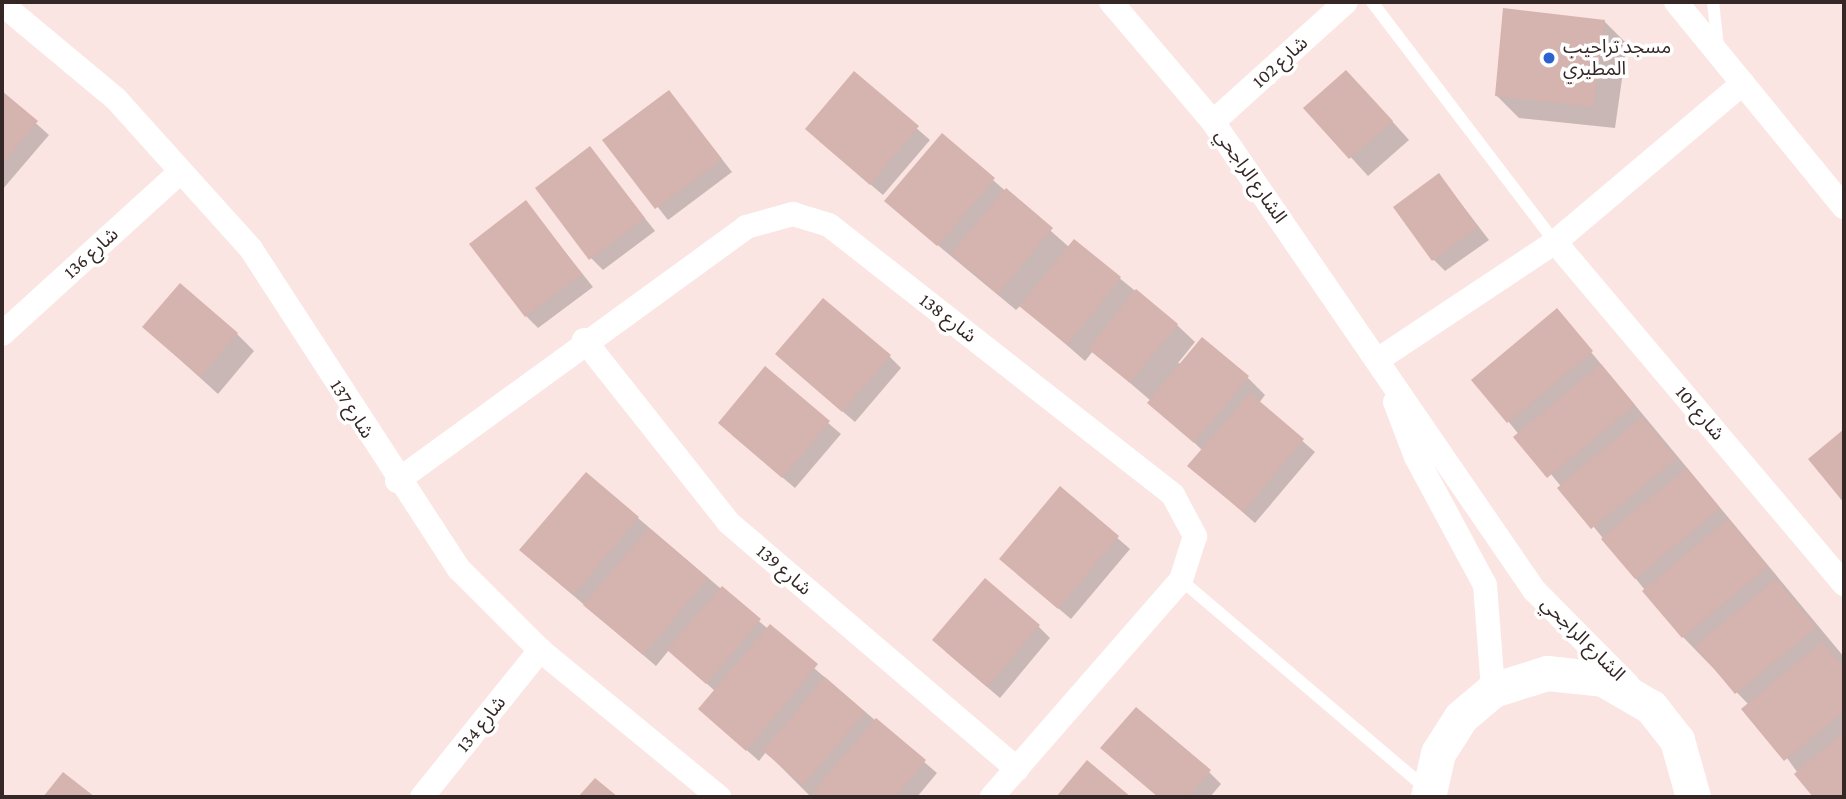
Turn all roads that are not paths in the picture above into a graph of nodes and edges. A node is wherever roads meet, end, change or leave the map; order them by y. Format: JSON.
{"nodes":[{"id":1,"x":1111,"y":2,"type":"edge"},
{"id":2,"x":1346,"y":2,"type":"edge"},
{"id":3,"x":1371,"y":2,"type":"edge"},
{"id":4,"x":1676,"y":2,"type":"edge"},
{"id":5,"x":1713,"y":2,"type":"edge"},
{"id":6,"x":2,"y":4,"type":"edge"},
{"id":7,"x":1719,"y":53,"type":"junction"},
{"id":8,"x":1743,"y":83,"type":"junction"},
{"id":9,"x":1213,"y":122,"type":"junction"},
{"id":10,"x":180,"y":172,"type":"junction"},
{"id":11,"x":1844,"y":207,"type":"edge"},
{"id":12,"x":1555,"y":242,"type":"junction"},
{"id":13,"x":2,"y":334,"type":"edge"},
{"id":14,"x":584,"y":340,"type":"junction"},
{"id":15,"x":1378,"y":359,"type":"junction"},
{"id":16,"x":397,"y":481,"type":"junction"},
{"id":17,"x":1181,"y":580,"type":"junction"},
{"id":18,"x":1844,"y":584,"type":"edge"},
{"id":19,"x":540,"y":650,"type":"junction"},
{"id":20,"x":1493,"y":690,"type":"junction"},
{"id":21,"x":1651,"y":707,"type":"junction"},
{"id":22,"x":1017,"y":769,"type":"junction"},
{"id":23,"x":1417,"y":792,"type":"edge"},
{"id":24,"x":422,"y":797,"type":"edge"},
{"id":25,"x":719,"y":797,"type":"edge"},
{"id":26,"x":992,"y":797,"type":"edge"},
{"id":27,"x":1693,"y":797,"type":"edge"}],
"edges":[{"from":1,"to":9,"type":"street","name":"الشارع الراجحي"},
{"from":2,"to":9,"type":"street","name":"شارع 102"},
{"from":3,"to":12,"type":"lane"},
{"from":4,"to":7,"type":"street"},
{"from":5,"to":7,"type":"lane"},
{"from":6,"to":10,"type":"street","name":"شارع 137"},
{"from":7,"to":8,"type":"street"},
{"from":8,"to":11,"type":"street"},
{"from":8,"to":12,"type":"street"},
{"from":9,"to":15,"type":"street","name":"الشارع الراجحي"},
{"from":10,"to":13,"type":"street","name":"شارع 136"},
{"from":10,"to":16,"type":"street","name":"شارع 137"},
{"from":12,"to":15,"type":"street"},
{"from":12,"to":18,"type":"street","name":"شارع 101"},
{"from":14,"to":16,"type":"street","name":"شارع 138"},
{"from":14,"to":17,"type":"street","name":"شارع 138"},
{"from":14,"to":22,"type":"street","name":"شارع 139"},
{"from":15,"to":20,"type":"street","name":"الشارع الراجحي"},
{"from":15,"to":21,"type":"street","name":"الشارع الراجحي"},
{"from":16,"to":19,"type":"street","name":"شارع 137"},
{"from":17,"to":22,"type":"street","name":"شارع 138"},
{"from":17,"to":23,"type":"lane"},
{"from":19,"to":24,"type":"street","name":"شارع 134"},
{"from":19,"to":25,"type":"street","name":"شارع 137"},
{"from":20,"to":21,"type":"street"},
{"from":20,"to":23,"type":"street"},
{"from":21,"to":27,"type":"street"},
{"from":22,"to":26,"type":"street","name":"شارع 138"}]}
